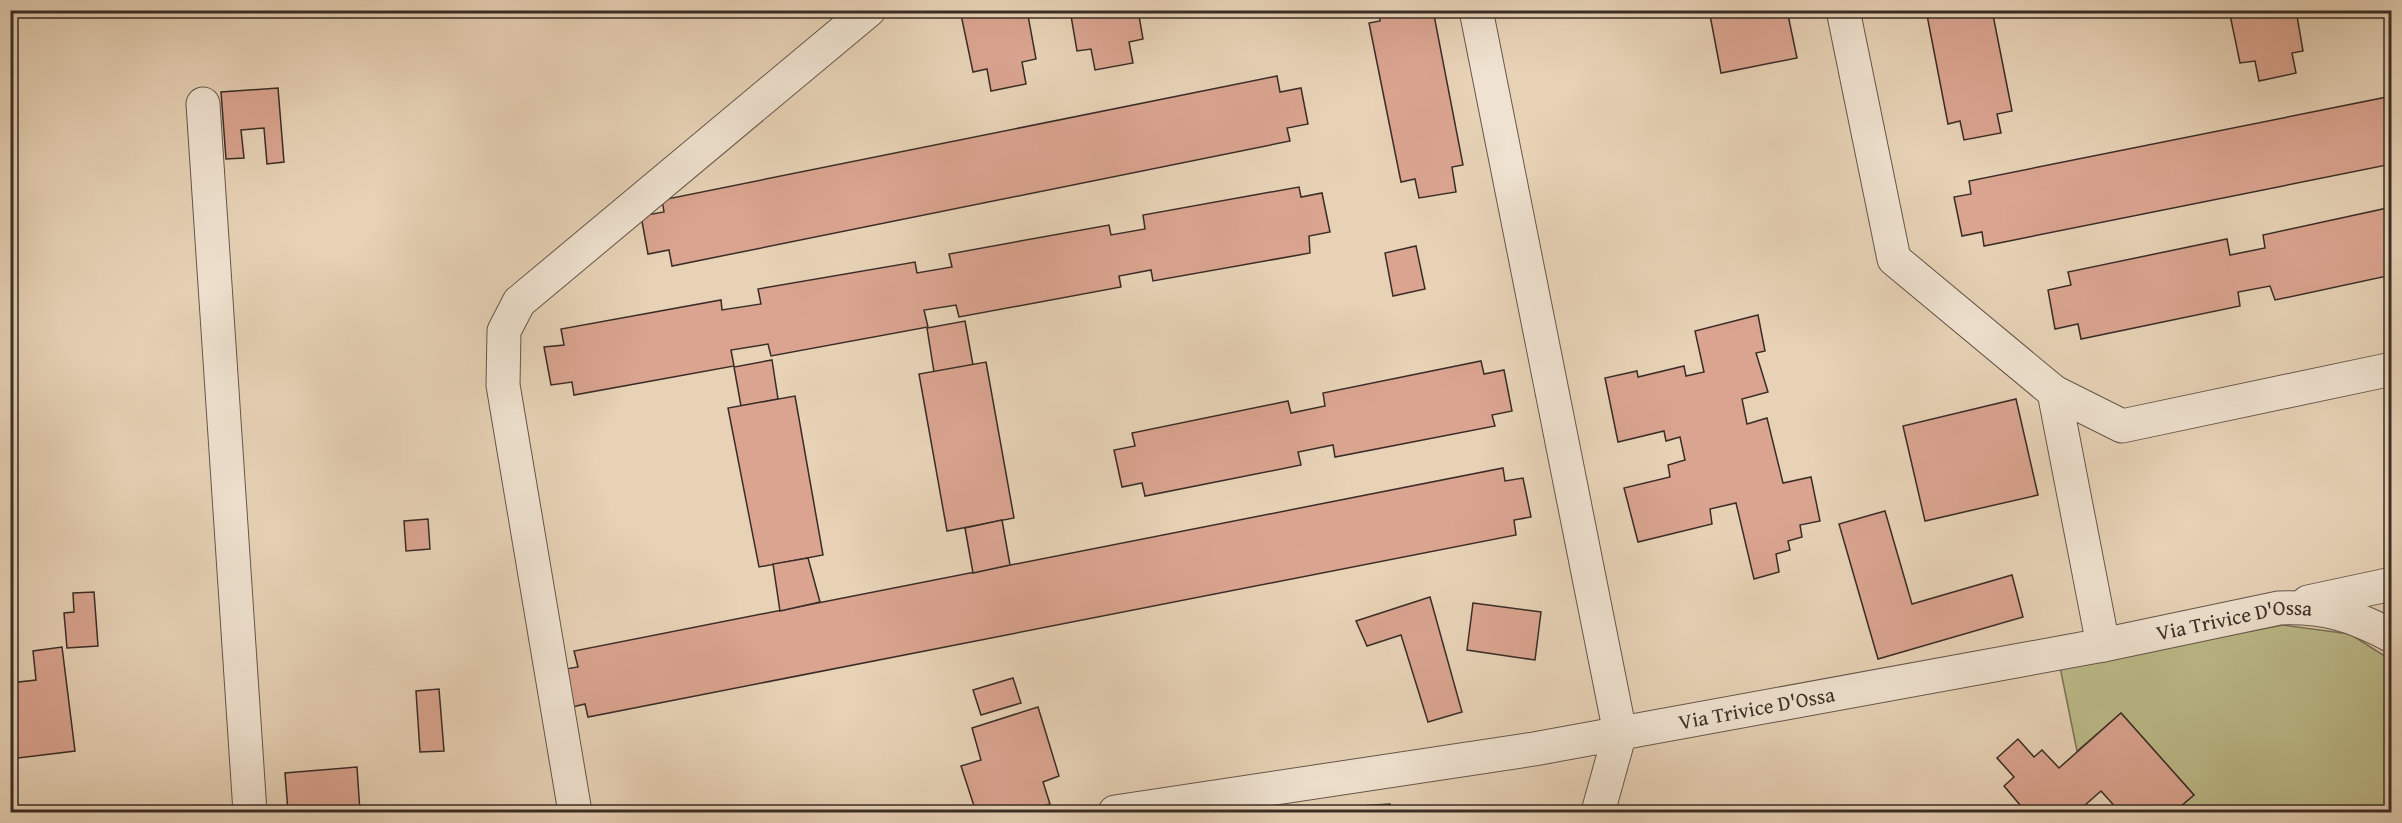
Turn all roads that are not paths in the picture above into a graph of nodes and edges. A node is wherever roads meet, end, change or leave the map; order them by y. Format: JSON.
{"nodes":[{"id":1,"x":869,"y":10,"type":"edge"},
{"id":2,"x":1476,"y":10,"type":"edge"},
{"id":3,"x":1842,"y":10,"type":"edge"},
{"id":4,"x":203,"y":104,"type":"dead end"},
{"id":5,"x":2391,"y":369,"type":"edge"},
{"id":6,"x":2054,"y":392,"type":"junction"},
{"id":7,"x":2391,"y":584,"type":"edge"},
{"id":8,"x":2279,"y":608,"type":"junction"},
{"id":9,"x":2391,"y":636,"type":"edge"},
{"id":10,"x":2103,"y":645,"type":"junction"},
{"id":11,"x":1620,"y":733,"type":"junction"},
{"id":12,"x":250,"y":813,"type":"edge"},
{"id":13,"x":575,"y":813,"type":"edge"},
{"id":14,"x":1115,"y":813,"type":"edge"},
{"id":15,"x":1598,"y":813,"type":"edge"}],
"edges":[{"from":1,"to":13,"type":"street"},
{"from":2,"to":11,"type":"street"},
{"from":3,"to":6,"type":"street"},
{"from":4,"to":12,"type":"street"},
{"from":5,"to":6,"type":"street"},
{"from":6,"to":10,"type":"street"},
{"from":7,"to":8,"type":"street"},
{"from":8,"to":9,"type":"street","name":"Via Trivice D'Ossa"},
{"from":8,"to":10,"type":"street","name":"Via Trivice D'Ossa"},
{"from":10,"to":11,"type":"street","name":"Via Trivice D'Ossa"},
{"from":11,"to":14,"type":"street","name":"Via Trivice D'Ossa"},
{"from":11,"to":15,"type":"street"}]}
